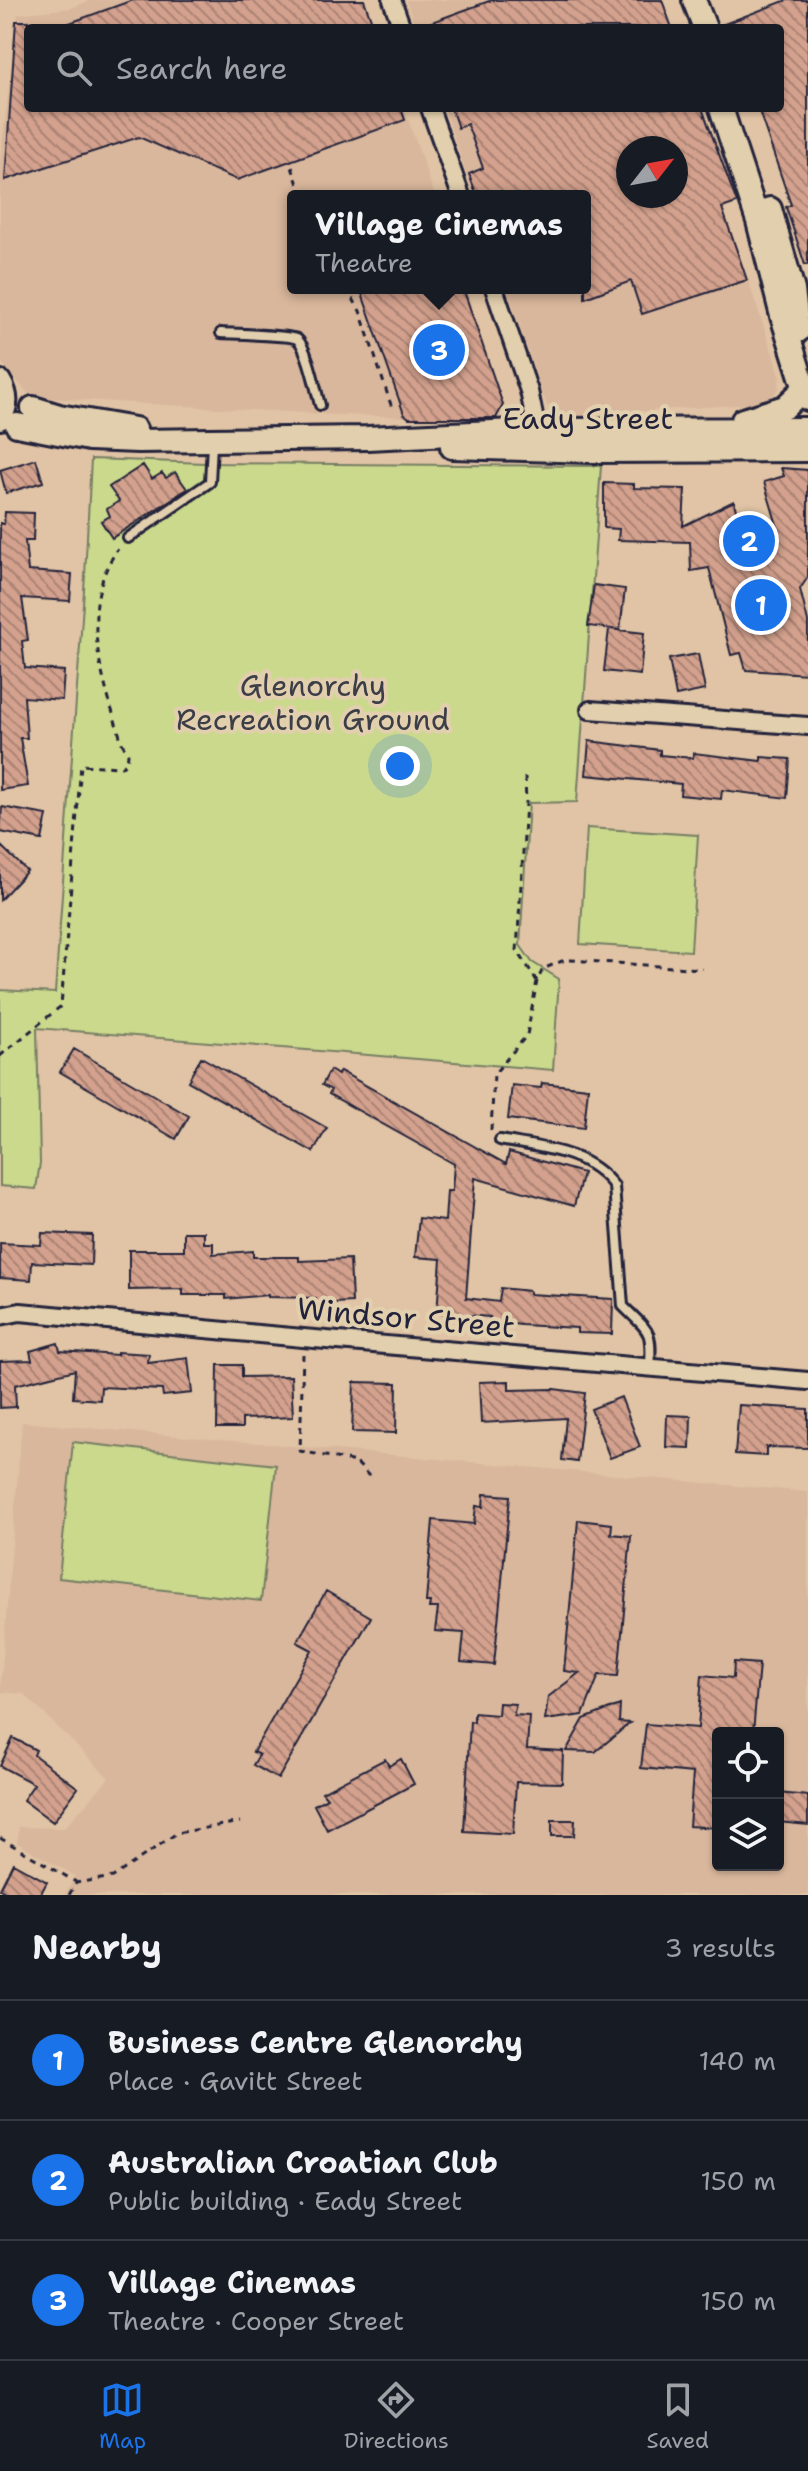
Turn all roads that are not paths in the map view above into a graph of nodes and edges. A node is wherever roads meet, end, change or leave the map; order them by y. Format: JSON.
{"nodes":[{"id":1,"x":392,"y":0,"type":"edge"},
{"id":2,"x":679,"y":0,"type":"edge"},
{"id":3,"x":694,"y":0,"type":"edge"},
{"id":4,"x":401,"y":24,"type":"edge"},
{"id":5,"x":688,"y":24,"type":"edge"},
{"id":6,"x":703,"y":24,"type":"edge"},
{"id":7,"x":431,"y":112,"type":"edge"},
{"id":8,"x":722,"y":112,"type":"edge"},
{"id":9,"x":737,"y":112,"type":"edge"},
{"id":10,"x":459,"y":190,"type":"edge"},
{"id":11,"x":793,"y":290,"type":"junction"},
{"id":12,"x":496,"y":294,"type":"edge"},
{"id":13,"x":221,"y":333,"type":"dead end"},
{"id":14,"x":808,"y":335,"type":"edge"},
{"id":15,"x":808,"y":363,"type":"edge"},
{"id":16,"x":3,"y":388,"type":"edge"},
{"id":17,"x":806,"y":394,"type":"edge"},
{"id":18,"x":320,"y":405,"type":"dead end"},
{"id":19,"x":33,"y":408,"type":"joint"},
{"id":20,"x":6,"y":423,"type":"edge"},
{"id":21,"x":702,"y":429,"type":"junction"},
{"id":22,"x":808,"y":429,"type":"edge"},
{"id":23,"x":537,"y":430,"type":"junction"},
{"id":24,"x":367,"y":438,"type":"junction"},
{"id":25,"x":212,"y":439,"type":"junction"},
{"id":26,"x":808,"y":450,"type":"edge"},
{"id":27,"x":128,"y":538,"type":"road end"},
{"id":28,"x":590,"y":710,"type":"dead end"},
{"id":29,"x":808,"y":726,"type":"edge"},
{"id":30,"x":500,"y":1140,"type":"road end"},
{"id":31,"x":0,"y":1316,"type":"edge"},
{"id":32,"x":650,"y":1367,"type":"junction"},
{"id":33,"x":808,"y":1381,"type":"edge"}],
"edges":[{"from":1,"to":4,"type":"street"},
{"from":2,"to":5,"type":"main road"},
{"from":3,"to":6,"type":"main road"},
{"from":7,"to":10,"type":"street"},
{"from":8,"to":17,"type":"main road"},
{"from":9,"to":11,"type":"main road"},
{"from":11,"to":14,"type":"main road"},
{"from":11,"to":15,"type":"main road"},
{"from":12,"to":23,"type":"street"},
{"from":13,"to":18,"type":"lane"},
{"from":16,"to":19,"type":"street","name":"Eady Street"},
{"from":16,"to":20,"type":"street"},
{"from":17,"to":21,"type":"main road"},
{"from":19,"to":25,"type":"main road","name":"Eady Street"},
{"from":20,"to":25,"type":"main road","name":"Eady Street"},
{"from":21,"to":22,"type":"main road","name":"Eady Street"},
{"from":21,"to":23,"type":"main road","name":"Eady Street"},
{"from":23,"to":24,"type":"main road","name":"Eady Street"},
{"from":24,"to":25,"type":"main road","name":"Eady Street"},
{"from":24,"to":26,"type":"main road","name":"Eady Street"},
{"from":25,"to":27,"type":"lane"},
{"from":28,"to":29,"type":"street"},
{"from":30,"to":32,"type":"lane"},
{"from":31,"to":32,"type":"street","name":"Windsor Street"},
{"from":32,"to":33,"type":"street","name":"Windsor Street"}]}
